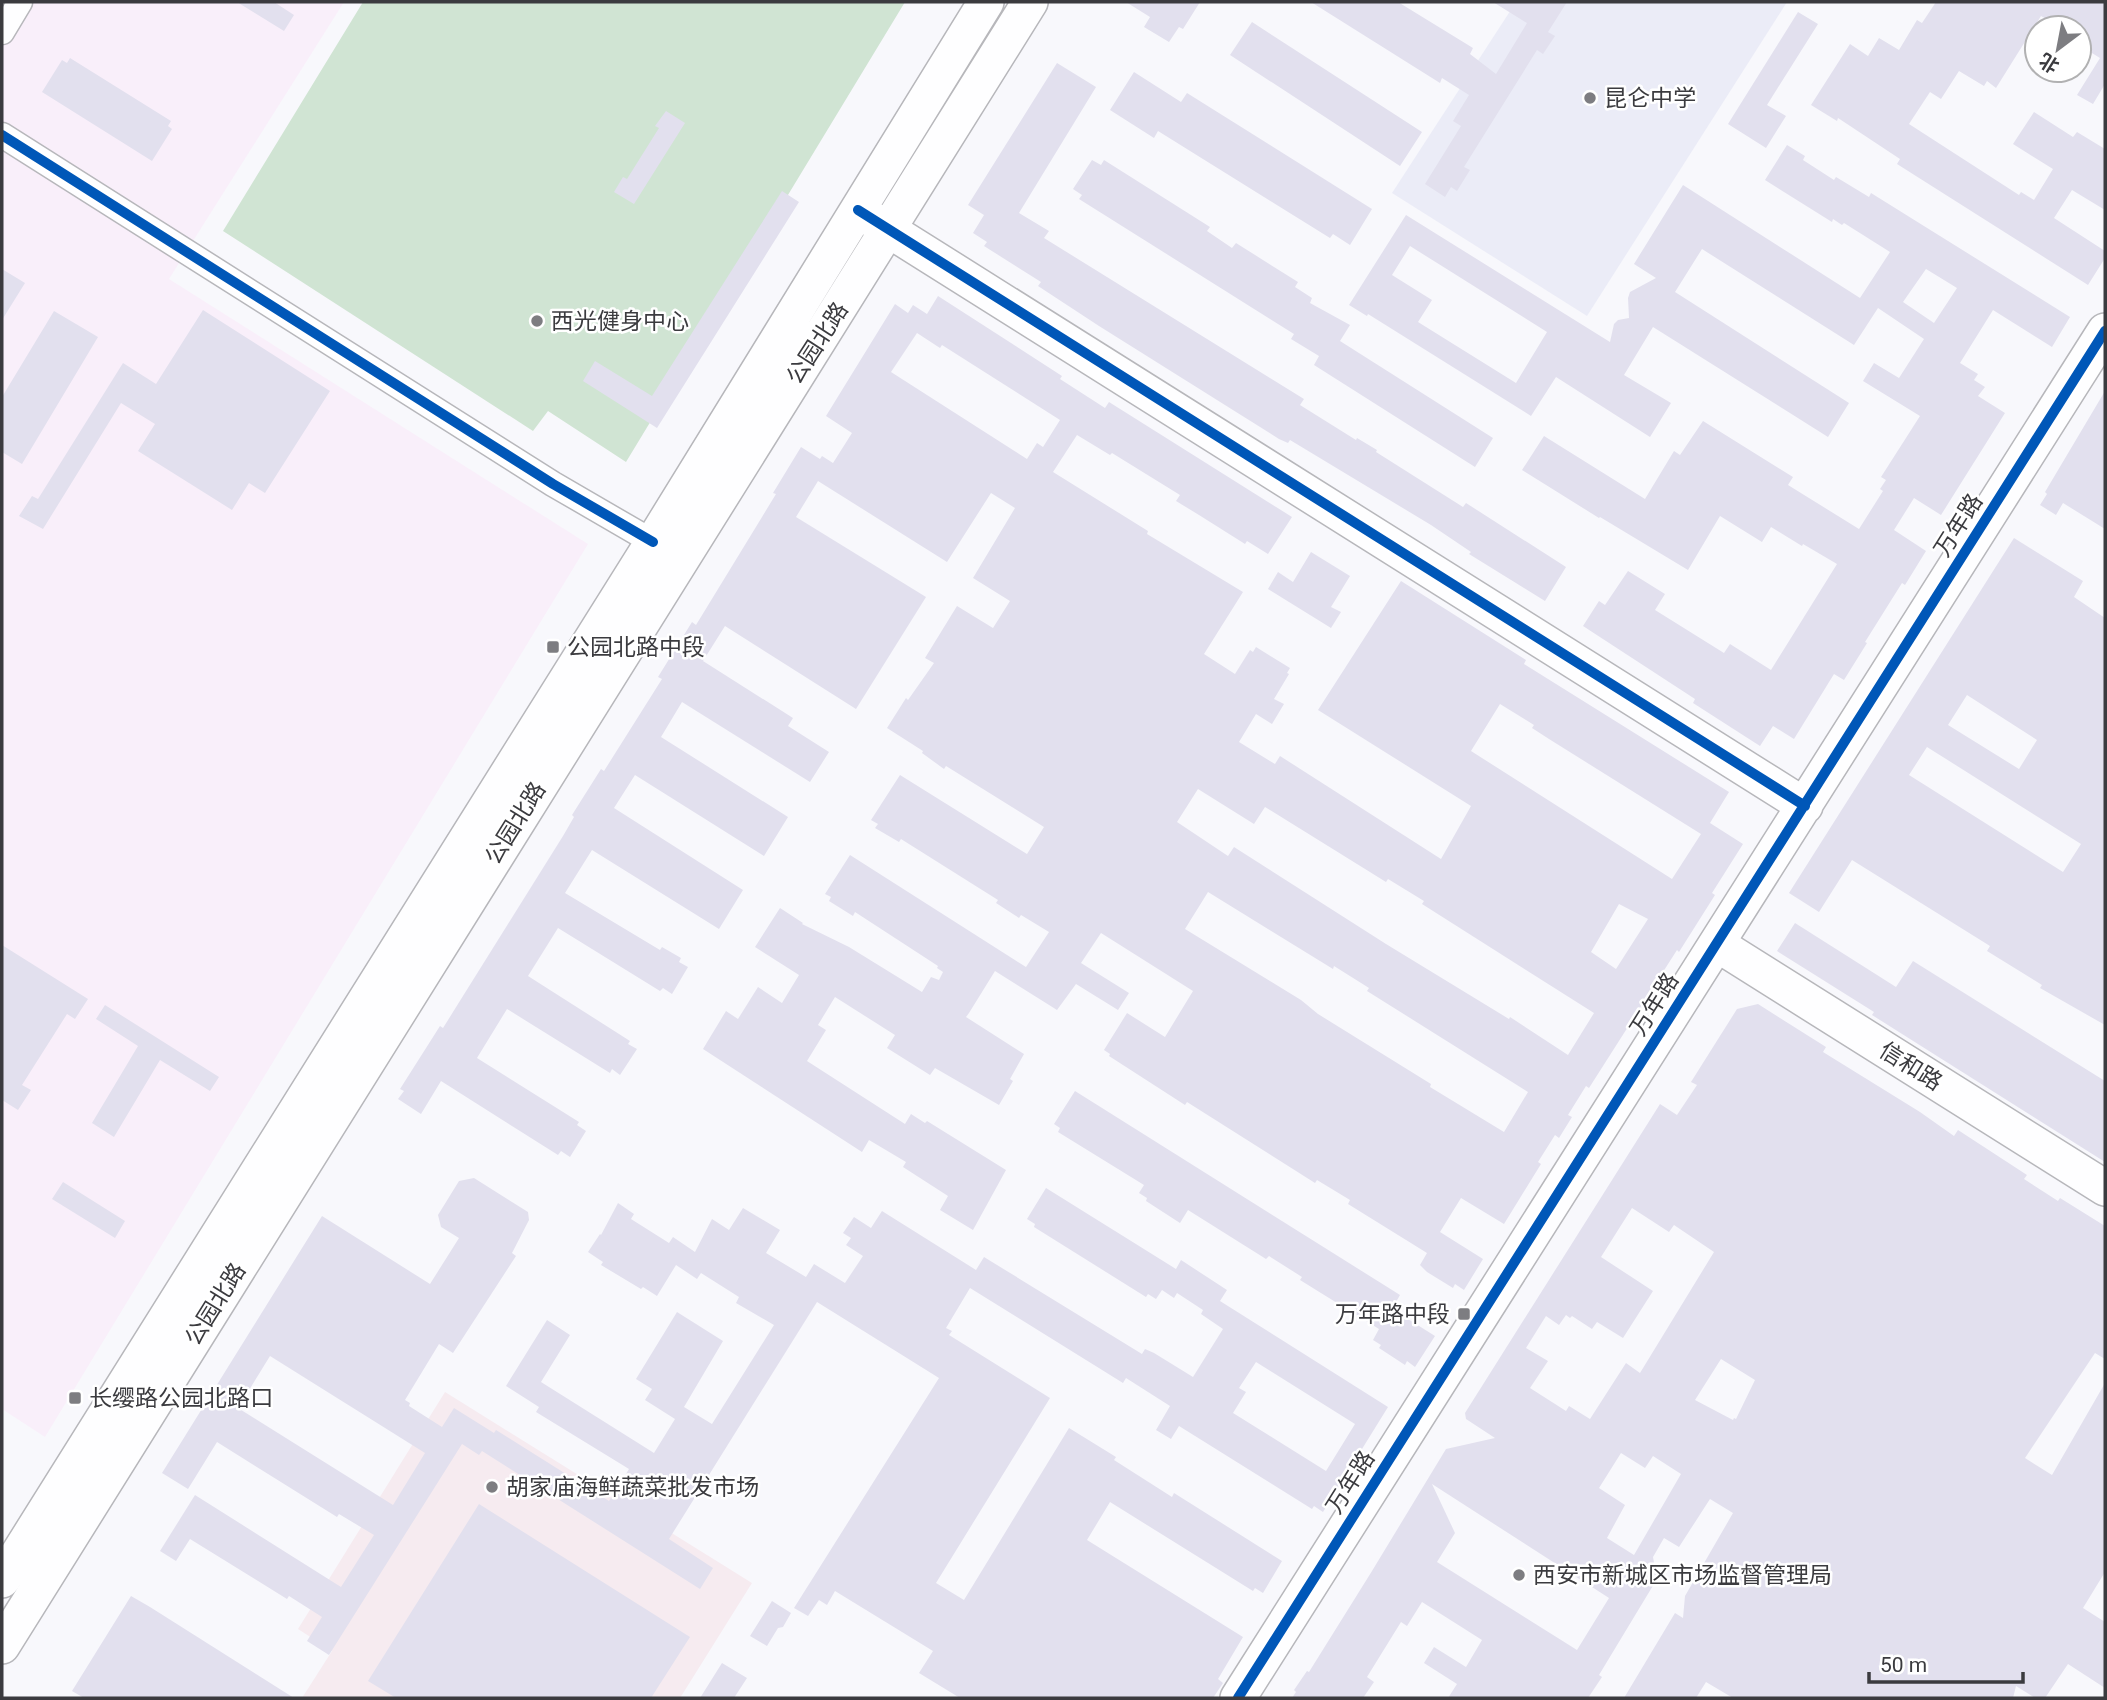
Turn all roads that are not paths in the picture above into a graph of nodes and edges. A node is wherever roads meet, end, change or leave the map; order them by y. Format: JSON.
{"nodes":[{"id":1,"x":20,"y":2,"type":"edge"},
{"id":2,"x":986,"y":2,"type":"edge"},
{"id":3,"x":1030,"y":2,"type":"edge"},
{"id":4,"x":2,"y":32,"type":"edge"},
{"id":5,"x":2,"y":135,"type":"edge"},
{"id":6,"x":858,"y":210,"type":"junction"},
{"id":7,"x":889,"y":230,"type":"junction"},
{"id":8,"x":2105,"y":331,"type":"edge"},
{"id":9,"x":653,"y":542,"type":"junction"},
{"id":10,"x":1805,"y":806,"type":"junction"},
{"id":11,"x":1717,"y":944,"type":"junction"},
{"id":12,"x":2105,"y":1188,"type":"edge"},
{"id":13,"x":2,"y":1580,"type":"edge"},
{"id":14,"x":2,"y":1646,"type":"edge"},
{"id":15,"x":1238,"y":1698,"type":"edge"}],
"edges":[{"from":1,"to":4,"type":"street"},
{"from":2,"to":6,"type":"main road","name":"公园北路"},
{"from":3,"to":7,"type":"main road","name":"公园北路"},
{"from":5,"to":9,"type":"street"},
{"from":6,"to":7,"type":"main road"},
{"from":6,"to":9,"type":"main road","name":"公园北路"},
{"from":7,"to":10,"type":"main road"},
{"from":7,"to":14,"type":"main road","name":"公园北路"},
{"from":8,"to":10,"type":"main road","name":"万年路"},
{"from":9,"to":13,"type":"main road","name":"公园北路"},
{"from":10,"to":11,"type":"main road","name":"万年路"},
{"from":11,"to":12,"type":"main road","name":"信和路"},
{"from":11,"to":15,"type":"main road","name":"万年路"}]}
